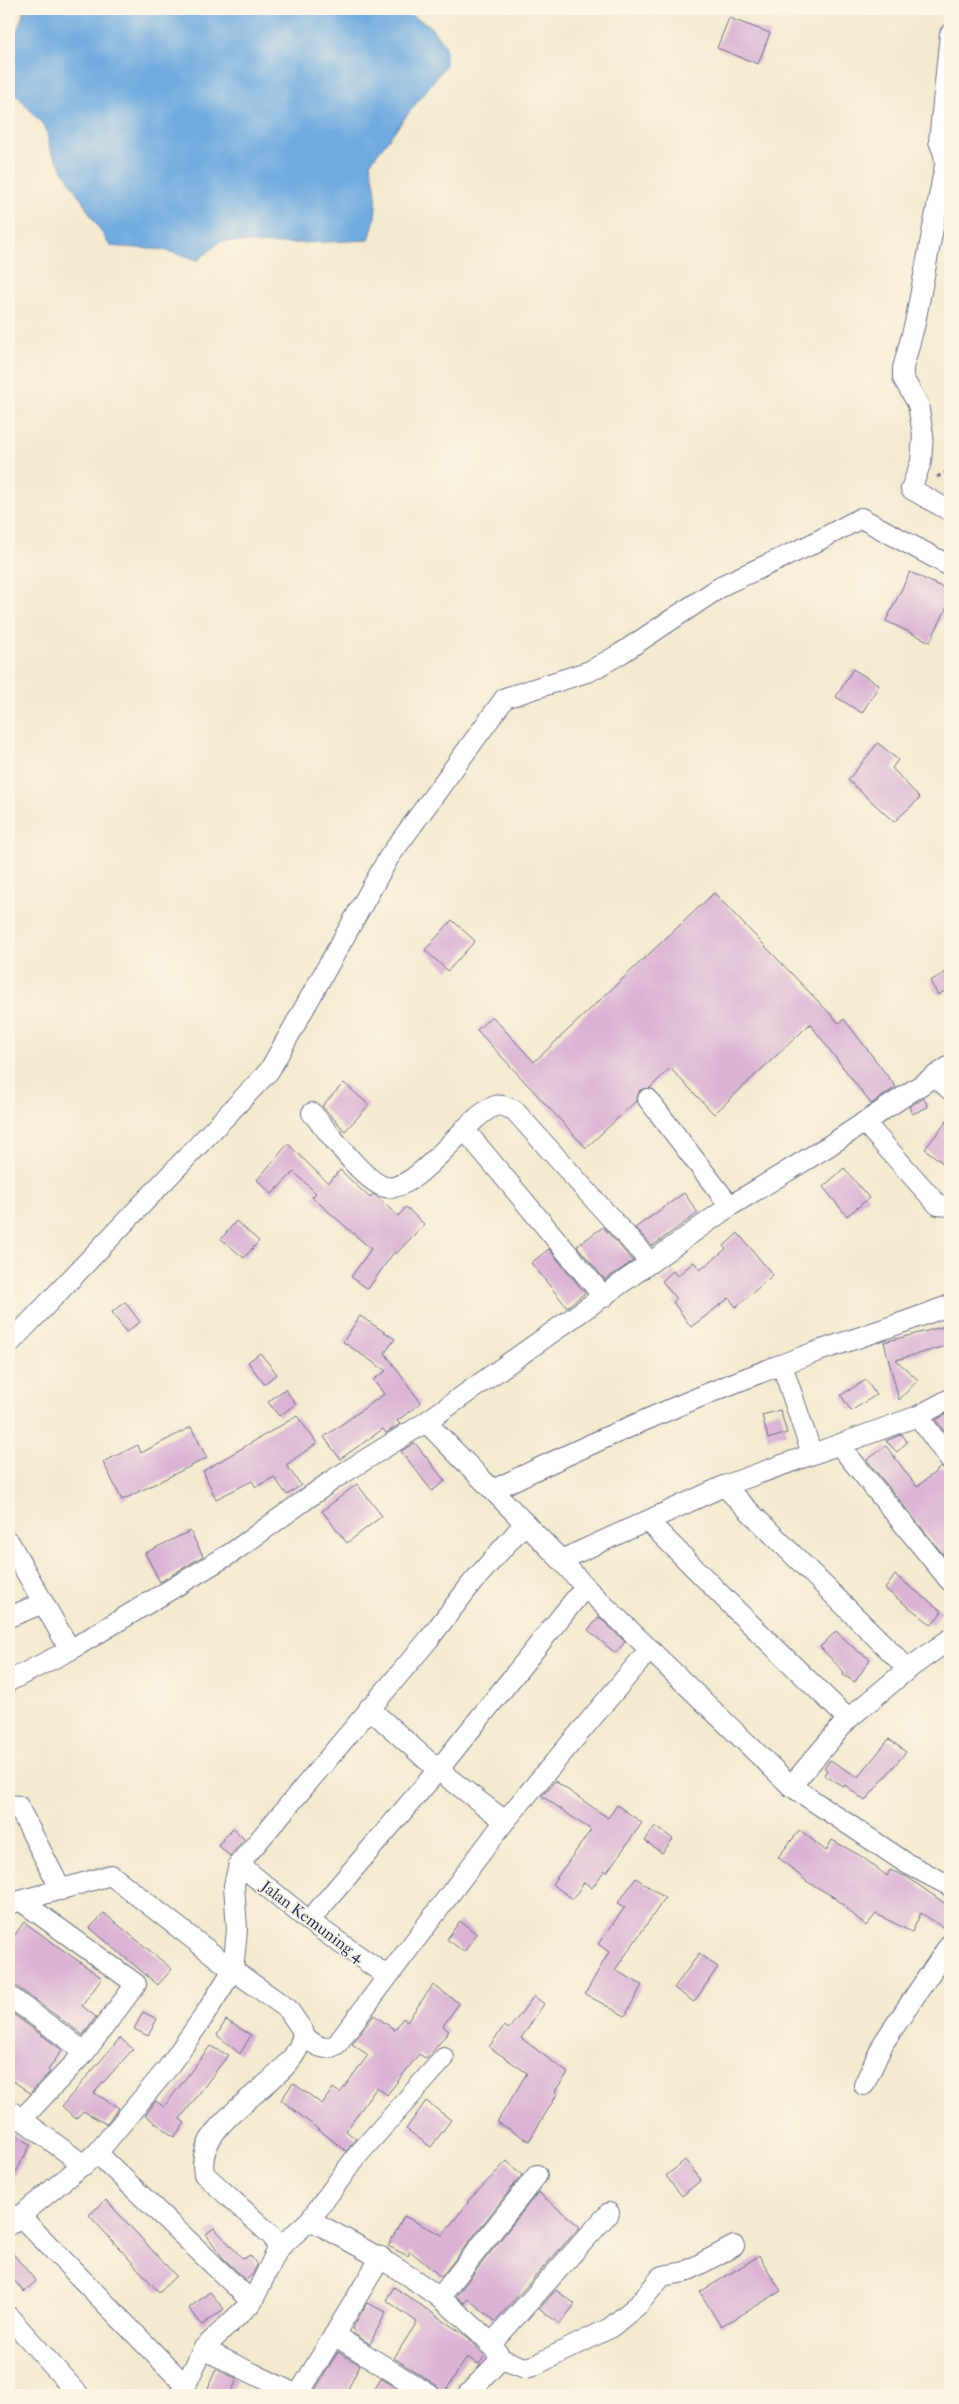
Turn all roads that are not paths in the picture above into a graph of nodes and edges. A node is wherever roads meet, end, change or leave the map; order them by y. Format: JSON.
{"nodes":[{"id":1,"x":950,"y":34,"type":"edge"},
{"id":2,"x":950,"y":511,"type":"edge"},
{"id":3,"x":950,"y":566,"type":"edge"},
{"id":4,"x":942,"y":1071,"type":"edge"},
{"id":5,"x":950,"y":1090,"type":"edge"},
{"id":6,"x":648,"y":1099,"type":"dead end"},
{"id":7,"x":312,"y":1113,"type":"dead end"},
{"id":8,"x":864,"y":1122,"type":"junction"},
{"id":9,"x":464,"y":1129,"type":"junction"},
{"id":10,"x":730,"y":1206,"type":"junction"},
{"id":11,"x":950,"y":1206,"type":"edge"},
{"id":12,"x":650,"y":1262,"type":"junction"},
{"id":13,"x":604,"y":1297,"type":"junction"},
{"id":14,"x":950,"y":1305,"type":"edge"},
{"id":15,"x":9,"y":1344,"type":"edge"},
{"id":16,"x":782,"y":1366,"type":"junction"},
{"id":17,"x":950,"y":1400,"type":"edge"},
{"id":18,"x":918,"y":1416,"type":"junction"},
{"id":19,"x":426,"y":1422,"type":"junction"},
{"id":20,"x":840,"y":1446,"type":"junction"},
{"id":21,"x":812,"y":1454,"type":"junction"},
{"id":22,"x":950,"y":1460,"type":"edge"},
{"id":23,"x":724,"y":1486,"type":"junction"},
{"id":24,"x":493,"y":1490,"type":"junction"},
{"id":25,"x":649,"y":1522,"type":"junction"},
{"id":26,"x":525,"y":1523,"type":"junction"},
{"id":27,"x":9,"y":1542,"type":"edge"},
{"id":28,"x":561,"y":1560,"type":"junction"},
{"id":29,"x":950,"y":1581,"type":"edge"},
{"id":30,"x":585,"y":1587,"type":"junction"},
{"id":31,"x":43,"y":1603,"type":"junction"},
{"id":32,"x":9,"y":1617,"type":"edge"},
{"id":33,"x":950,"y":1639,"type":"edge"},
{"id":34,"x":70,"y":1650,"type":"junction"},
{"id":35,"x":650,"y":1650,"type":"junction"},
{"id":36,"x":908,"y":1669,"type":"junction"},
{"id":37,"x":9,"y":1681,"type":"edge"},
{"id":38,"x":369,"y":1708,"type":"junction"},
{"id":39,"x":848,"y":1719,"type":"junction"},
{"id":40,"x":438,"y":1770,"type":"junction"},
{"id":41,"x":791,"y":1786,"type":"junction"},
{"id":42,"x":9,"y":1805,"type":"edge"},
{"id":43,"x":505,"y":1821,"type":"junction"},
{"id":44,"x":240,"y":1864,"type":"junction"},
{"id":45,"x":950,"y":1886,"type":"edge"},
{"id":46,"x":60,"y":1890,"type":"junction"},
{"id":47,"x":15,"y":1902,"type":"edge"},
{"id":48,"x":309,"y":1921,"type":"junction"},
{"id":49,"x":950,"y":1944,"type":"edge"},
{"id":50,"x":233,"y":1970,"type":"junction"},
{"id":51,"x":387,"y":1976,"type":"junction"},
{"id":52,"x":9,"y":1996,"type":"edge"},
{"id":53,"x":303,"y":2036,"type":"junction"},
{"id":54,"x":85,"y":2052,"type":"junction"},
{"id":55,"x":444,"y":2058,"type":"dead end"},
{"id":56,"x":864,"y":2085,"type":"dead end"},
{"id":57,"x":15,"y":2114,"type":"edge"},
{"id":58,"x":90,"y":2159,"type":"junction"},
{"id":59,"x":537,"y":2175,"type":"dead end"},
{"id":60,"x":609,"y":2213,"type":"dead end"},
{"id":61,"x":14,"y":2220,"type":"edge"},
{"id":62,"x":310,"y":2220,"type":"junction"},
{"id":63,"x":734,"y":2246,"type":"dead end"},
{"id":64,"x":278,"y":2249,"type":"junction"},
{"id":65,"x":381,"y":2257,"type":"junction"},
{"id":66,"x":440,"y":2296,"type":"junction"},
{"id":67,"x":252,"y":2302,"type":"junction"},
{"id":68,"x":9,"y":2317,"type":"edge"},
{"id":69,"x":334,"y":2335,"type":"junction"},
{"id":70,"x":202,"y":2349,"type":"junction"},
{"id":71,"x":496,"y":2351,"type":"junction"},
{"id":72,"x":183,"y":2390,"type":"edge"},
{"id":73,"x":79,"y":2395,"type":"edge"},
{"id":74,"x":297,"y":2395,"type":"edge"},
{"id":75,"x":430,"y":2395,"type":"edge"},
{"id":76,"x":467,"y":2395,"type":"edge"}],
"edges":[{"from":1,"to":2,"type":"street"},
{"from":3,"to":15,"type":"street"},
{"from":4,"to":5,"type":"street"},
{"from":4,"to":8,"type":"street"},
{"from":6,"to":10,"type":"street"},
{"from":7,"to":9,"type":"street"},
{"from":8,"to":10,"type":"street"},
{"from":8,"to":11,"type":"street"},
{"from":9,"to":12,"type":"street"},
{"from":9,"to":13,"type":"street"},
{"from":10,"to":12,"type":"street"},
{"from":12,"to":13,"type":"street"},
{"from":13,"to":19,"type":"street"},
{"from":14,"to":16,"type":"street"},
{"from":16,"to":21,"type":"street"},
{"from":16,"to":24,"type":"street"},
{"from":17,"to":18,"type":"street"},
{"from":18,"to":20,"type":"street"},
{"from":18,"to":22,"type":"street"},
{"from":19,"to":24,"type":"street"},
{"from":19,"to":34,"type":"street"},
{"from":20,"to":21,"type":"street"},
{"from":20,"to":29,"type":"street"},
{"from":21,"to":23,"type":"street"},
{"from":23,"to":25,"type":"street"},
{"from":23,"to":36,"type":"street"},
{"from":24,"to":26,"type":"street"},
{"from":25,"to":28,"type":"street"},
{"from":25,"to":39,"type":"street"},
{"from":26,"to":28,"type":"street"},
{"from":26,"to":38,"type":"street"},
{"from":27,"to":31,"type":"street"},
{"from":28,"to":30,"type":"street"},
{"from":30,"to":35,"type":"street"},
{"from":30,"to":40,"type":"street"},
{"from":31,"to":32,"type":"street"},
{"from":31,"to":34,"type":"street"},
{"from":33,"to":36,"type":"street"},
{"from":34,"to":37,"type":"street"},
{"from":35,"to":41,"type":"street"},
{"from":35,"to":43,"type":"street"},
{"from":36,"to":39,"type":"street"},
{"from":38,"to":40,"type":"street"},
{"from":38,"to":44,"type":"street"},
{"from":39,"to":41,"type":"street"},
{"from":40,"to":43,"type":"street"},
{"from":40,"to":48,"type":"street"},
{"from":41,"to":45,"type":"street"},
{"from":42,"to":46,"type":"street"},
{"from":43,"to":51,"type":"street"},
{"from":44,"to":48,"type":"street","name":"Jalan Kemuning 4"},
{"from":44,"to":50,"type":"street"},
{"from":46,"to":47,"type":"street"},
{"from":46,"to":50,"type":"street"},
{"from":47,"to":54,"type":"street"},
{"from":48,"to":51,"type":"street","name":"Jalan Kemuning 4"},
{"from":49,"to":56,"type":"street"},
{"from":50,"to":53,"type":"street"},
{"from":50,"to":58,"type":"street"},
{"from":51,"to":53,"type":"street"},
{"from":52,"to":54,"type":"street"},
{"from":53,"to":64,"type":"street"},
{"from":54,"to":57,"type":"street"},
{"from":55,"to":62,"type":"street"},
{"from":57,"to":58,"type":"street"},
{"from":58,"to":61,"type":"street"},
{"from":58,"to":67,"type":"street"},
{"from":59,"to":66,"type":"street"},
{"from":60,"to":71,"type":"street"},
{"from":61,"to":72,"type":"street"},
{"from":62,"to":64,"type":"street"},
{"from":62,"to":65,"type":"street"},
{"from":63,"to":71,"type":"street"},
{"from":64,"to":67,"type":"street"},
{"from":65,"to":66,"type":"street"},
{"from":65,"to":69,"type":"street"},
{"from":66,"to":71,"type":"street"},
{"from":67,"to":70,"type":"street"},
{"from":68,"to":73,"type":"street"},
{"from":69,"to":74,"type":"street"},
{"from":69,"to":75,"type":"street"},
{"from":70,"to":72,"type":"street"},
{"from":70,"to":74,"type":"street"},
{"from":71,"to":76,"type":"street"}]}
